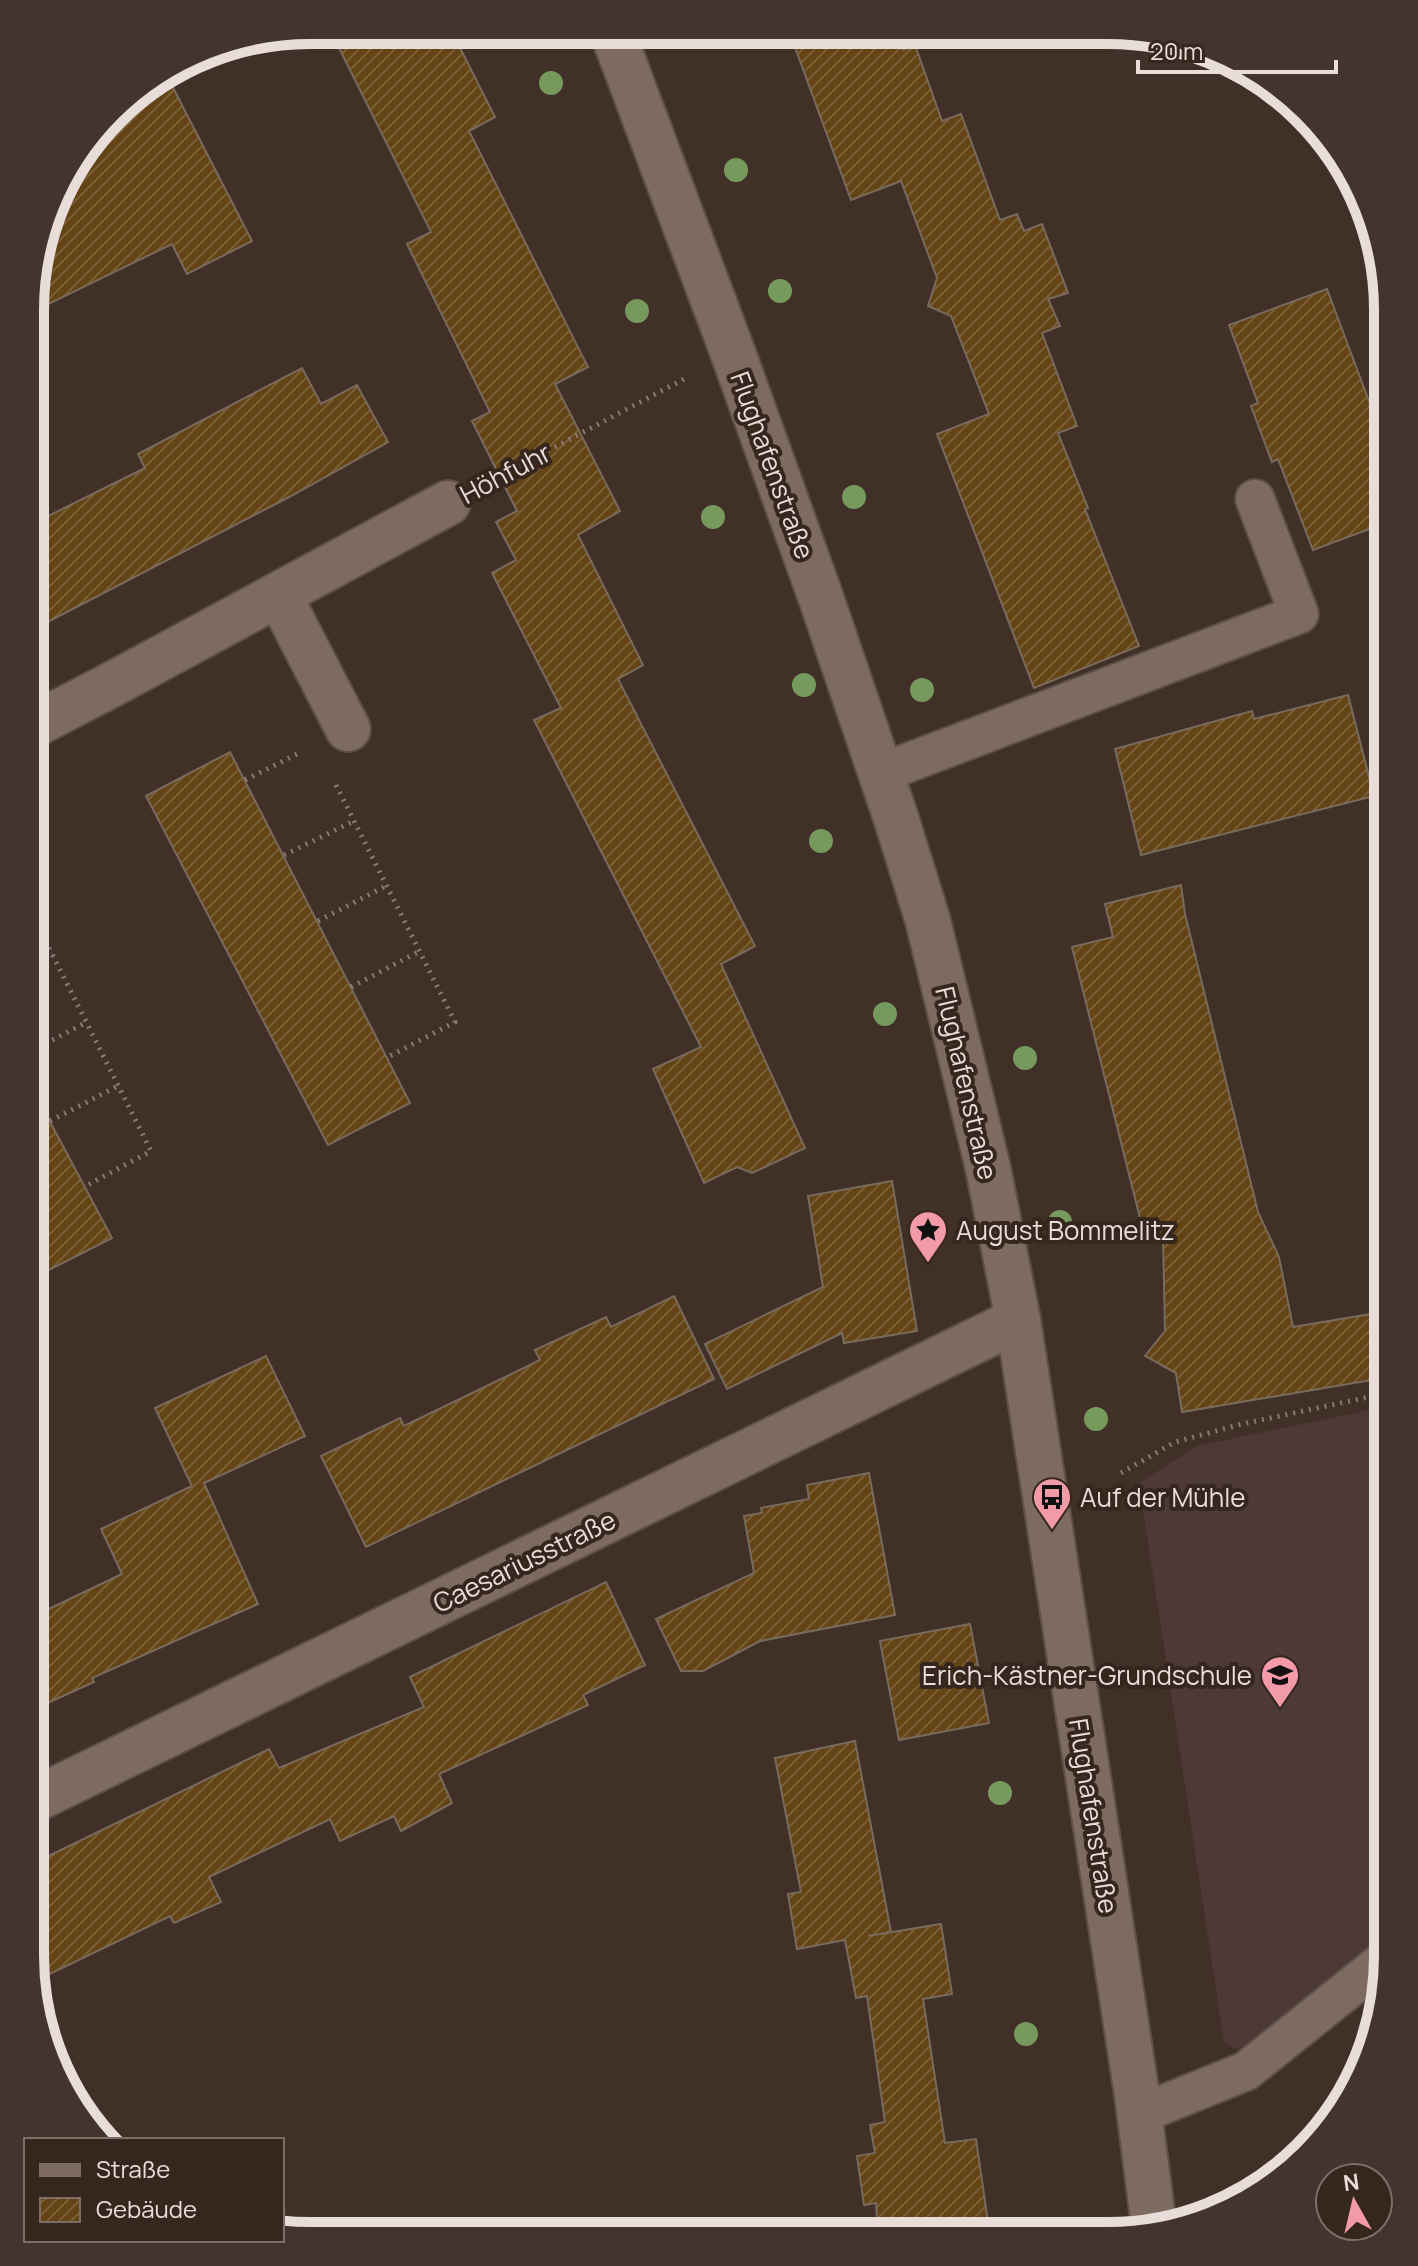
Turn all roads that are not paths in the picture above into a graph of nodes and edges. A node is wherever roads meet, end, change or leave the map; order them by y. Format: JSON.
{"nodes":[{"id":1,"x":617,"y":44,"type":"edge"},
{"id":2,"x":1255,"y":499,"type":"dead end"},
{"id":3,"x":448,"y":503,"type":"road end"},
{"id":4,"x":279,"y":595,"type":"junction"},
{"id":5,"x":44,"y":720,"type":"edge"},
{"id":6,"x":348,"y":729,"type":"dead end"},
{"id":7,"x":881,"y":773,"type":"junction"},
{"id":8,"x":1018,"y":1320,"type":"junction"},
{"id":9,"x":44,"y":1795,"type":"edge"},
{"id":10,"x":1373,"y":1969,"type":"edge"},
{"id":11,"x":1140,"y":2114,"type":"junction"},
{"id":12,"x":1153,"y":2218,"type":"edge"}],
"edges":[{"from":1,"to":7,"type":"main road","name":"Flughafenstraße"},
{"from":2,"to":7,"type":"lane"},
{"from":3,"to":4,"type":"main road","name":"Höhfuhr"},
{"from":4,"to":5,"type":"main road","name":"Höhfuhr"},
{"from":4,"to":6,"type":"main road"},
{"from":7,"to":8,"type":"main road","name":"Flughafenstraße"},
{"from":8,"to":9,"type":"main road","name":"Caesariusstraße"},
{"from":8,"to":11,"type":"main road","name":"Flughafenstraße"},
{"from":10,"to":11,"type":"lane"},
{"from":11,"to":12,"type":"main road","name":"Flughafenstraße"}]}
